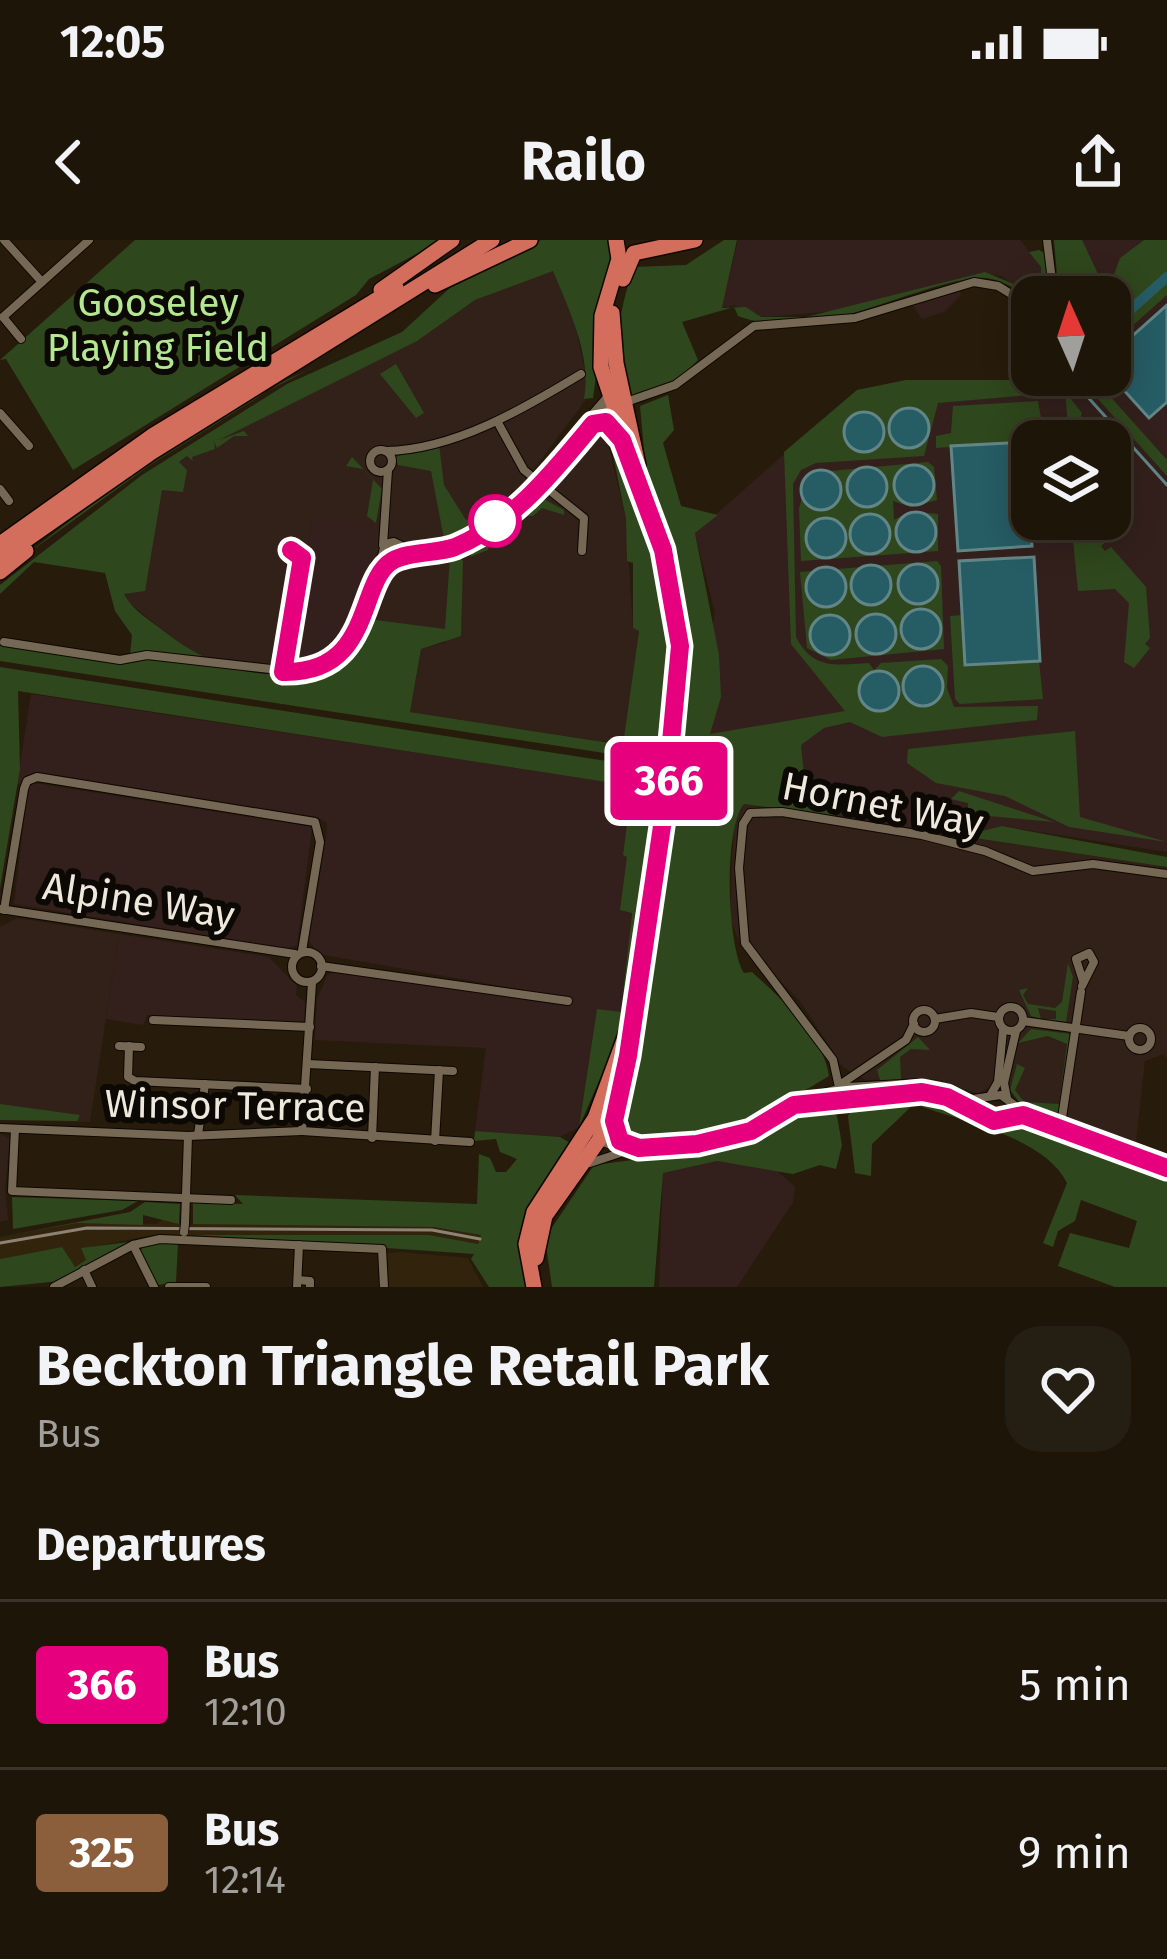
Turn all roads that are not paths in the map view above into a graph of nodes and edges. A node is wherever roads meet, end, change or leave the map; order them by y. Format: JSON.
{"nodes":[{"id":1,"x":4,"y":240,"type":"edge"},
{"id":2,"x":452,"y":240,"type":"edge"},
{"id":3,"x":530,"y":240,"type":"edge"},
{"id":4,"x":616,"y":240,"type":"edge"},
{"id":5,"x":642,"y":240,"type":"edge"},
{"id":6,"x":670,"y":240,"type":"edge"},
{"id":7,"x":695,"y":240,"type":"edge"},
{"id":8,"x":1047,"y":240,"type":"edge"},
{"id":9,"x":82,"y":242,"type":"edge"},
{"id":10,"x":481,"y":242,"type":"edge"},
{"id":11,"x":1051,"y":276,"type":"edge"},
{"id":12,"x":42,"y":282,"type":"junction"},
{"id":13,"x":1011,"y":294,"type":"edge"},
{"id":14,"x":383,"y":308,"type":"junction"},
{"id":15,"x":350,"y":313,"type":"junction"},
{"id":16,"x":1,"y":316,"type":"edge"},
{"id":17,"x":22,"y":339,"type":"dead end"},
{"id":18,"x":581,"y":374,"type":"dead end"},
{"id":19,"x":615,"y":400,"type":"junction"},
{"id":20,"x":0,"y":413,"type":"edge"},
{"id":21,"x":496,"y":421,"type":"junction"},
{"id":22,"x":588,"y":430,"type":"junction"},
{"id":23,"x":622,"y":440,"type":"junction"},
{"id":24,"x":29,"y":446,"type":"dead end"},
{"id":25,"x":410,"y":449,"type":"junction"},
{"id":26,"x":386,"y":451,"type":"junction"},
{"id":27,"x":522,"y":465,"type":"junction"},
{"id":28,"x":390,"y":467,"type":"junction"},
{"id":29,"x":375,"y":470,"type":"junction"},
{"id":30,"x":543,"y":474,"type":"junction"},
{"id":31,"x":97,"y":482,"type":"junction"},
{"id":32,"x":642,"y":486,"type":"junction"},
{"id":33,"x":0,"y":489,"type":"edge"},
{"id":34,"x":388,"y":492,"type":"junction"},
{"id":35,"x":521,"y":492,"type":"junction"},
{"id":36,"x":9,"y":501,"type":"dead end"},
{"id":37,"x":510,"y":509,"type":"junction"},
{"id":38,"x":388,"y":522,"type":"junction"},
{"id":39,"x":0,"y":533,"type":"edge"},
{"id":40,"x":0,"y":544,"type":"edge"},
{"id":41,"x":397,"y":545,"type":"junction"},
{"id":42,"x":582,"y":551,"type":"dead end"},
{"id":43,"x":421,"y":554,"type":"junction"},
{"id":44,"x":388,"y":556,"type":"junction"},
{"id":45,"x":0,"y":559,"type":"edge"},
{"id":46,"x":0,"y":572,"type":"edge"},
{"id":47,"x":4,"y":642,"type":"dead end"},
{"id":48,"x":1167,"y":874,"type":"edge"},
{"id":49,"x":2,"y":910,"type":"edge"},
{"id":50,"x":268,"y":950,"type":"junction"},
{"id":51,"x":298,"y":952,"type":"junction"},
{"id":52,"x":321,"y":966,"type":"junction"},
{"id":53,"x":292,"y":969,"type":"junction"},
{"id":54,"x":312,"y":983,"type":"junction"},
{"id":55,"x":1082,"y":986,"type":"dead end"},
{"id":56,"x":568,"y":1001,"type":"dead end"},
{"id":57,"x":998,"y":1017,"type":"junction"},
{"id":58,"x":935,"y":1019,"type":"junction"},
{"id":59,"x":153,"y":1020,"type":"dead end"},
{"id":60,"x":631,"y":1021,"type":"junction"},
{"id":61,"x":1023,"y":1021,"type":"junction"},
{"id":62,"x":914,"y":1024,"type":"junction"},
{"id":63,"x":310,"y":1028,"type":"junction"},
{"id":64,"x":1003,"y":1029,"type":"junction"},
{"id":65,"x":1075,"y":1029,"type":"junction"},
{"id":66,"x":1016,"y":1030,"type":"junction"},
{"id":67,"x":1129,"y":1036,"type":"junction"},
{"id":68,"x":1151,"y":1040,"type":"junction"},
{"id":69,"x":1165,"y":1043,"type":"edge"},
{"id":70,"x":141,"y":1047,"type":"dead end"},
{"id":71,"x":308,"y":1064,"type":"junction"},
{"id":72,"x":375,"y":1067,"type":"junction"},
{"id":73,"x":439,"y":1070,"type":"junction"},
{"id":74,"x":453,"y":1071,"type":"dead end"},
{"id":75,"x":206,"y":1081,"type":"junction"},
{"id":76,"x":308,"y":1089,"type":"junction"},
{"id":77,"x":840,"y":1090,"type":"junction"},
{"id":78,"x":618,"y":1096,"type":"junction"},
{"id":79,"x":988,"y":1098,"type":"junction"},
{"id":80,"x":1009,"y":1101,"type":"junction"},
{"id":81,"x":1023,"y":1115,"type":"junction"},
{"id":82,"x":990,"y":1119,"type":"junction"},
{"id":83,"x":1006,"y":1119,"type":"junction"},
{"id":84,"x":0,"y":1128,"type":"edge"},
{"id":85,"x":15,"y":1129,"type":"junction"},
{"id":86,"x":302,"y":1131,"type":"junction"},
{"id":87,"x":1060,"y":1131,"type":"junction"},
{"id":88,"x":193,"y":1135,"type":"junction"},
{"id":89,"x":372,"y":1138,"type":"junction"},
{"id":90,"x":435,"y":1141,"type":"junction"},
{"id":91,"x":590,"y":1141,"type":"junction"},
{"id":92,"x":470,"y":1142,"type":"dead end"},
{"id":93,"x":625,"y":1143,"type":"junction"},
{"id":94,"x":639,"y":1148,"type":"junction"},
{"id":95,"x":1167,"y":1168,"type":"edge"},
{"id":96,"x":568,"y":1186,"type":"junction"},
{"id":97,"x":186,"y":1198,"type":"junction"},
{"id":98,"x":231,"y":1200,"type":"dead end"},
{"id":99,"x":184,"y":1232,"type":"junction"},
{"id":100,"x":133,"y":1245,"type":"junction"},
{"id":101,"x":299,"y":1245,"type":"junction"},
{"id":102,"x":84,"y":1270,"type":"junction"},
{"id":103,"x":297,"y":1284,"type":"edge"},
{"id":104,"x":385,"y":1286,"type":"edge"},
{"id":105,"x":54,"y":1287,"type":"edge"},
{"id":106,"x":92,"y":1287,"type":"edge"},
{"id":107,"x":154,"y":1287,"type":"edge"},
{"id":108,"x":170,"y":1287,"type":"edge"},
{"id":109,"x":206,"y":1287,"type":"edge"},
{"id":110,"x":310,"y":1287,"type":"edge"},
{"id":111,"x":373,"y":1287,"type":"edge"},
{"id":112,"x":534,"y":1287,"type":"edge"},
{"id":113,"x":544,"y":1287,"type":"edge"}],
"edges":[{"from":1,"to":12,"type":"street"},
{"from":2,"to":15,"type":"highway"},
{"from":3,"to":14,"type":"highway"},
{"from":4,"to":19,"type":"highway"},
{"from":5,"to":6,"type":"highway"},
{"from":7,"to":19,"type":"highway"},
{"from":8,"to":11,"type":"street"},
{"from":9,"to":12,"type":"street"},
{"from":10,"to":14,"type":"highway"},
{"from":10,"to":15,"type":"highway"},
{"from":12,"to":16,"type":"street"},
{"from":13,"to":19,"type":"street"},
{"from":14,"to":31,"type":"highway"},
{"from":15,"to":31,"type":"highway"},
{"from":16,"to":17,"type":"street"},
{"from":18,"to":21,"type":"street"},
{"from":19,"to":22,"type":"street"},
{"from":19,"to":23,"type":"highway"},
{"from":19,"to":30,"type":"street"},
{"from":19,"to":32,"type":"highway"},
{"from":20,"to":24,"type":"street"},
{"from":21,"to":25,"type":"street"},
{"from":21,"to":27,"type":"street"},
{"from":22,"to":23,"type":"highway"},
{"from":22,"to":30,"type":"street"},
{"from":23,"to":32,"type":"highway"},
{"from":25,"to":26,"type":"street"},
{"from":25,"to":28,"type":"street"},
{"from":26,"to":28,"type":"street"},
{"from":26,"to":29,"type":"street"},
{"from":27,"to":30,"type":"street"},
{"from":27,"to":30,"type":"street"},
{"from":27,"to":35,"type":"street"},
{"from":28,"to":29,"type":"street"},
{"from":28,"to":34,"type":"street"},
{"from":29,"to":34,"type":"street"},
{"from":30,"to":35,"type":"street"},
{"from":30,"to":37,"type":"street"},
{"from":30,"to":42,"type":"street"},
{"from":31,"to":39,"type":"highway"},
{"from":31,"to":40,"type":"highway"},
{"from":31,"to":45,"type":"highway"},
{"from":31,"to":46,"type":"highway"},
{"from":32,"to":60,"type":"highway"},
{"from":33,"to":36,"type":"street"},
{"from":34,"to":38,"type":"street"},
{"from":35,"to":37,"type":"street"},
{"from":37,"to":43,"type":"street"},
{"from":38,"to":41,"type":"street"},
{"from":38,"to":44,"type":"street"},
{"from":41,"to":43,"type":"street"},
{"from":41,"to":44,"type":"street"},
{"from":41,"to":44,"type":"street"},
{"from":43,"to":44,"type":"street"},
{"from":44,"to":47,"type":"street"},
{"from":48,"to":77,"type":"street","name":"Hornet Way"},
{"from":49,"to":50,"type":"street","name":"Alpine Way"},
{"from":49,"to":51,"type":"street"},
{"from":50,"to":51,"type":"street","name":"Alpine Way"},
{"from":50,"to":53,"type":"street","name":"Alpine Way"},
{"from":51,"to":52,"type":"street","name":"Alpine Way"},
{"from":51,"to":53,"type":"street"},
{"from":52,"to":54,"type":"street"},
{"from":52,"to":56,"type":"street"},
{"from":53,"to":54,"type":"street","name":"Alpine Way"},
{"from":54,"to":63,"type":"street"},
{"from":55,"to":65,"type":"street"},
{"from":57,"to":58,"type":"street"},
{"from":57,"to":61,"type":"street"},
{"from":57,"to":64,"type":"street"},
{"from":58,"to":62,"type":"street"},
{"from":58,"to":62,"type":"street"},
{"from":59,"to":63,"type":"street"},
{"from":60,"to":78,"type":"highway"},
{"from":60,"to":91,"type":"highway"},
{"from":61,"to":65,"type":"street"},
{"from":61,"to":66,"type":"street"},
{"from":62,"to":77,"type":"street"},
{"from":63,"to":71,"type":"street"},
{"from":64,"to":66,"type":"street"},
{"from":64,"to":79,"type":"street"},
{"from":65,"to":67,"type":"street"},
{"from":65,"to":87,"type":"street"},
{"from":66,"to":80,"type":"street"},
{"from":67,"to":68,"type":"street"},
{"from":67,"to":68,"type":"street"},
{"from":68,"to":69,"type":"street"},
{"from":70,"to":75,"type":"street"},
{"from":71,"to":72,"type":"street"},
{"from":71,"to":76,"type":"street"},
{"from":72,"to":73,"type":"street"},
{"from":72,"to":89,"type":"street"},
{"from":73,"to":74,"type":"street"},
{"from":73,"to":90,"type":"street"},
{"from":75,"to":76,"type":"street"},
{"from":75,"to":88,"type":"street"},
{"from":76,"to":86,"type":"street"},
{"from":77,"to":79,"type":"street"},
{"from":77,"to":82,"type":"street"},
{"from":77,"to":94,"type":"street"},
{"from":78,"to":91,"type":"highway"},
{"from":78,"to":93,"type":"street"},
{"from":79,"to":80,"type":"street"},
{"from":79,"to":82,"type":"street"},
{"from":80,"to":81,"type":"street"},
{"from":80,"to":83,"type":"street"},
{"from":81,"to":83,"type":"street"},
{"from":81,"to":87,"type":"street"},
{"from":82,"to":83,"type":"street"},
{"from":84,"to":85,"type":"street","name":"Winsor Terrace"},
{"from":85,"to":88,"type":"street","name":"Winsor Terrace"},
{"from":85,"to":97,"type":"street"},
{"from":86,"to":88,"type":"street","name":"Winsor Terrace"},
{"from":86,"to":89,"type":"street","name":"Winsor Terrace"},
{"from":87,"to":95,"type":"street"},
{"from":88,"to":97,"type":"street"},
{"from":89,"to":90,"type":"street","name":"Winsor Terrace"},
{"from":90,"to":92,"type":"street","name":"Winsor Terrace"},
{"from":91,"to":93,"type":"street"},
{"from":91,"to":94,"type":"street"},
{"from":91,"to":96,"type":"highway"},
{"from":91,"to":112,"type":"highway"},
{"from":93,"to":94,"type":"street"},
{"from":94,"to":96,"type":"street"},
{"from":96,"to":113,"type":"highway"},
{"from":97,"to":98,"type":"street"},
{"from":97,"to":99,"type":"street"},
{"from":99,"to":100,"type":"street"},
{"from":99,"to":101,"type":"street"},
{"from":100,"to":102,"type":"street"},
{"from":100,"to":107,"type":"street"},
{"from":101,"to":103,"type":"street"},
{"from":101,"to":104,"type":"street"},
{"from":102,"to":105,"type":"street"},
{"from":102,"to":106,"type":"street"},
{"from":103,"to":110,"type":"street"},
{"from":104,"to":111,"type":"street"},
{"from":108,"to":109,"type":"street"}]}
